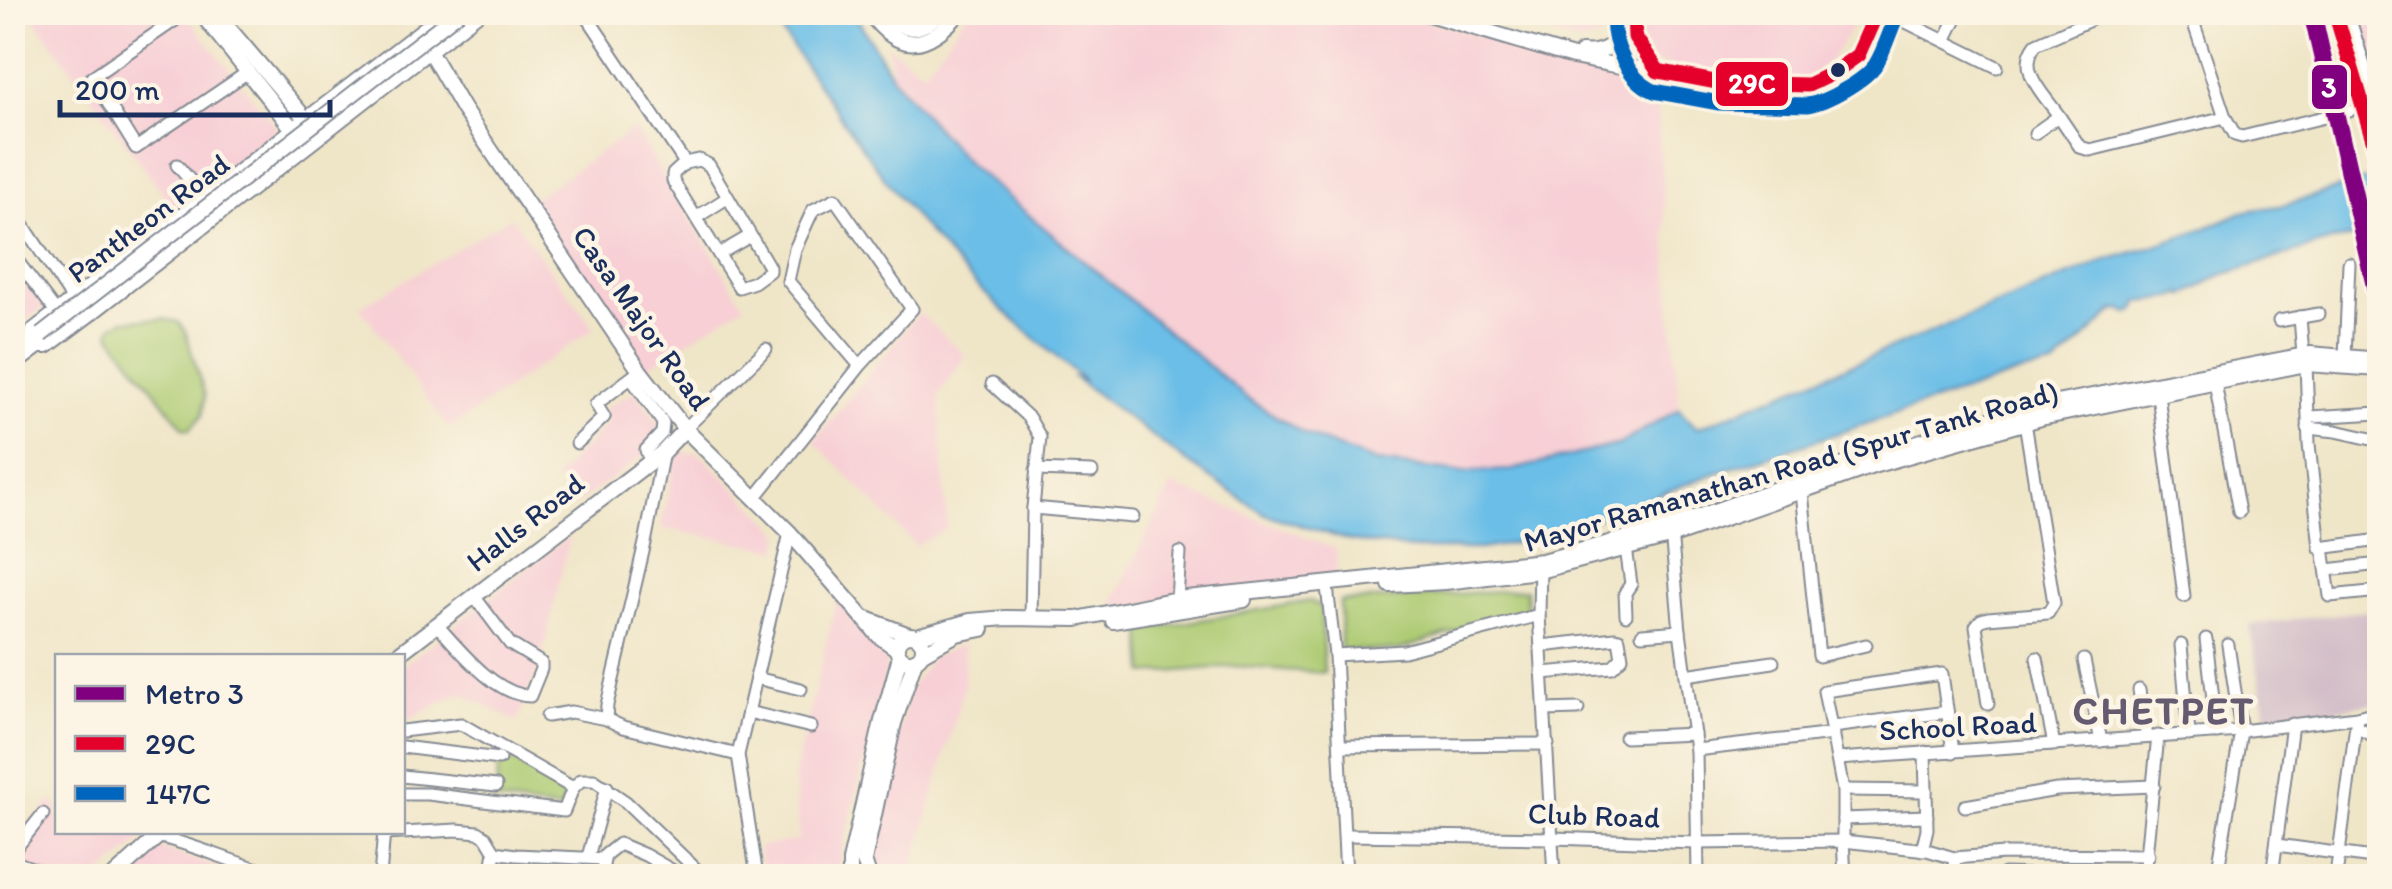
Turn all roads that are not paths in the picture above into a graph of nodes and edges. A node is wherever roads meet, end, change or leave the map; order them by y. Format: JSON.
{"nodes":[{"id":1,"x":187,"y":12,"type":"edge"},
{"id":2,"x":200,"y":12,"type":"edge"},
{"id":3,"x":446,"y":12,"type":"edge"},
{"id":4,"x":459,"y":12,"type":"edge"},
{"id":5,"x":470,"y":12,"type":"edge"},
{"id":6,"x":479,"y":12,"type":"edge"},
{"id":7,"x":584,"y":12,"type":"edge"},
{"id":8,"x":869,"y":12,"type":"edge"},
{"id":9,"x":884,"y":12,"type":"edge"},
{"id":10,"x":941,"y":12,"type":"edge"},
{"id":11,"x":960,"y":12,"type":"edge"},
{"id":12,"x":1422,"y":12,"type":"edge"},
{"id":13,"x":1446,"y":12,"type":"edge"},
{"id":14,"x":1877,"y":12,"type":"edge"},
{"id":15,"x":1886,"y":12,"type":"edge"},
{"id":16,"x":1959,"y":12,"type":"edge"},
{"id":17,"x":2108,"y":12,"type":"edge"},
{"id":18,"x":2190,"y":12,"type":"edge"},
{"id":19,"x":2335,"y":12,"type":"edge"},
{"id":20,"x":2346,"y":12,"type":"edge"},
{"id":21,"x":221,"y":14,"type":"edge"},
{"id":22,"x":1632,"y":20,"type":"edge"},
{"id":23,"x":1945,"y":41,"type":"junction"},
{"id":24,"x":430,"y":52,"type":"junction"},
{"id":25,"x":1997,"y":67,"type":"dead end"},
{"id":26,"x":1658,"y":71,"type":"junction"},
{"id":27,"x":248,"y":72,"type":"junction"},
{"id":28,"x":344,"y":90,"type":"junction"},
{"id":29,"x":357,"y":107,"type":"junction"},
{"id":30,"x":2349,"y":110,"type":"dead end"},
{"id":31,"x":2059,"y":116,"type":"junction"},
{"id":32,"x":2225,"y":117,"type":"junction"},
{"id":33,"x":306,"y":119,"type":"junction"},
{"id":34,"x":2380,"y":122,"type":"edge"},
{"id":35,"x":292,"y":130,"type":"junction"},
{"id":36,"x":2035,"y":133,"type":"dead end"},
{"id":37,"x":314,"y":143,"type":"junction"},
{"id":38,"x":685,"y":162,"type":"junction"},
{"id":39,"x":177,"y":165,"type":"dead end"},
{"id":40,"x":2380,"y":173,"type":"edge"},
{"id":41,"x":204,"y":197,"type":"junction"},
{"id":42,"x":727,"y":198,"type":"junction"},
{"id":43,"x":12,"y":208,"type":"edge"},
{"id":44,"x":697,"y":217,"type":"junction"},
{"id":45,"x":750,"y":236,"type":"junction"},
{"id":46,"x":12,"y":254,"type":"edge"},
{"id":47,"x":719,"y":254,"type":"junction"},
{"id":48,"x":2349,"y":264,"type":"dead end"},
{"id":49,"x":73,"y":300,"type":"junction"},
{"id":50,"x":56,"y":312,"type":"junction"},
{"id":51,"x":2318,"y":314,"type":"dead end"},
{"id":52,"x":2300,"y":317,"type":"junction"},
{"id":53,"x":2279,"y":320,"type":"dead end"},
{"id":54,"x":38,"y":341,"type":"junction"},
{"id":55,"x":766,"y":349,"type":"dead end"},
{"id":56,"x":12,"y":356,"type":"edge"},
{"id":57,"x":2344,"y":357,"type":"junction"},
{"id":58,"x":2305,"y":360,"type":"junction"},
{"id":59,"x":2380,"y":360,"type":"edge"},
{"id":60,"x":12,"y":366,"type":"edge"},
{"id":61,"x":860,"y":366,"type":"junction"},
{"id":62,"x":2380,"y":370,"type":"edge"},
{"id":63,"x":636,"y":374,"type":"junction"},
{"id":64,"x":2215,"y":382,"type":"junction"},
{"id":65,"x":992,"y":384,"type":"dead end"},
{"id":66,"x":2158,"y":388,"type":"junction"},
{"id":67,"x":2380,"y":412,"type":"edge"},
{"id":68,"x":673,"y":413,"type":"junction"},
{"id":69,"x":2026,"y":422,"type":"junction"},
{"id":70,"x":2309,"y":423,"type":"junction"},
{"id":71,"x":689,"y":432,"type":"junction"},
{"id":72,"x":577,"y":442,"type":"dead end"},
{"id":73,"x":2380,"y":442,"type":"edge"},
{"id":74,"x":665,"y":450,"type":"junction"},
{"id":75,"x":650,"y":462,"type":"junction"},
{"id":76,"x":1036,"y":470,"type":"junction"},
{"id":77,"x":1092,"y":472,"type":"dead end"},
{"id":78,"x":1802,"y":492,"type":"junction"},
{"id":79,"x":755,"y":498,"type":"junction"},
{"id":80,"x":1034,"y":508,"type":"junction"},
{"id":81,"x":2239,"y":512,"type":"dead end"},
{"id":82,"x":1133,"y":517,"type":"dead end"},
{"id":83,"x":1671,"y":531,"type":"junction"},
{"id":84,"x":790,"y":533,"type":"junction"},
{"id":85,"x":2380,"y":540,"type":"edge"},
{"id":86,"x":1626,"y":548,"type":"junction"},
{"id":87,"x":2323,"y":548,"type":"junction"},
{"id":88,"x":1180,"y":552,"type":"dead end"},
{"id":89,"x":2380,"y":564,"type":"edge"},
{"id":90,"x":1540,"y":566,"type":"junction"},
{"id":91,"x":2327,"y":570,"type":"junction"},
{"id":92,"x":1327,"y":588,"type":"junction"},
{"id":93,"x":2380,"y":590,"type":"edge"},
{"id":94,"x":474,"y":596,"type":"junction"},
{"id":95,"x":2184,"y":596,"type":"dead end"},
{"id":96,"x":1177,"y":599,"type":"junction"},
{"id":97,"x":1539,"y":615,"type":"junction"},
{"id":98,"x":1626,"y":615,"type":"dead end"},
{"id":99,"x":1030,"y":618,"type":"junction"},
{"id":100,"x":866,"y":619,"type":"junction"},
{"id":101,"x":436,"y":625,"type":"junction"},
{"id":102,"x":1680,"y":631,"type":"junction"},
{"id":103,"x":1642,"y":634,"type":"dead end"},
{"id":104,"x":913,"y":636,"type":"junction"},
{"id":105,"x":2206,"y":639,"type":"dead end"},
{"id":106,"x":1556,"y":644,"type":"junction"},
{"id":107,"x":2228,"y":644,"type":"dead end"},
{"id":108,"x":1866,"y":645,"type":"dead end"},
{"id":109,"x":2180,"y":645,"type":"dead end"},
{"id":110,"x":1541,"y":646,"type":"junction"},
{"id":111,"x":399,"y":654,"type":"edge"},
{"id":112,"x":909,"y":654,"type":"junction"},
{"id":113,"x":1335,"y":655,"type":"junction"},
{"id":114,"x":2037,"y":658,"type":"dead end"},
{"id":115,"x":2084,"y":660,"type":"dead end"},
{"id":116,"x":1773,"y":662,"type":"dead end"},
{"id":117,"x":1559,"y":672,"type":"junction"},
{"id":118,"x":1542,"y":673,"type":"junction"},
{"id":119,"x":1686,"y":675,"type":"junction"},
{"id":120,"x":756,"y":678,"type":"junction"},
{"id":121,"x":801,"y":689,"type":"dead end"},
{"id":122,"x":2140,"y":690,"type":"dead end"},
{"id":123,"x":1988,"y":704,"type":"dead end"},
{"id":124,"x":1578,"y":709,"type":"dead end"},
{"id":125,"x":1545,"y":710,"type":"junction"},
{"id":126,"x":748,"y":712,"type":"junction"},
{"id":127,"x":1946,"y":712,"type":"junction"},
{"id":128,"x":2380,"y":712,"type":"edge"},
{"id":129,"x":546,"y":716,"type":"dead end"},
{"id":130,"x":606,"y":719,"type":"junction"},
{"id":131,"x":2356,"y":722,"type":"junction"},
{"id":132,"x":2292,"y":724,"type":"junction"},
{"id":133,"x":811,"y":727,"type":"dead end"},
{"id":134,"x":405,"y":731,"type":"edge"},
{"id":135,"x":1832,"y":731,"type":"junction"},
{"id":136,"x":2241,"y":731,"type":"junction"},
{"id":137,"x":2217,"y":733,"type":"junction"},
{"id":138,"x":1694,"y":734,"type":"junction"},
{"id":139,"x":2189,"y":736,"type":"junction"},
{"id":140,"x":1625,"y":737,"type":"dead end"},
{"id":141,"x":2152,"y":737,"type":"junction"},
{"id":142,"x":2380,"y":738,"type":"edge"},
{"id":143,"x":2100,"y":742,"type":"junction"},
{"id":144,"x":1548,"y":744,"type":"junction"},
{"id":145,"x":501,"y":745,"type":"junction"},
{"id":146,"x":1340,"y":746,"type":"junction"},
{"id":147,"x":2054,"y":746,"type":"junction"},
{"id":148,"x":405,"y":747,"type":"edge"},
{"id":149,"x":1696,"y":750,"type":"junction"},
{"id":150,"x":1925,"y":752,"type":"junction"},
{"id":151,"x":1953,"y":752,"type":"junction"},
{"id":152,"x":738,"y":755,"type":"junction"},
{"id":153,"x":1838,"y":759,"type":"junction"},
{"id":154,"x":500,"y":760,"type":"junction"},
{"id":155,"x":405,"y":776,"type":"edge"},
{"id":156,"x":496,"y":786,"type":"junction"},
{"id":157,"x":2154,"y":786,"type":"junction"},
{"id":158,"x":607,"y":787,"type":"junction"},
{"id":159,"x":573,"y":788,"type":"junction"},
{"id":160,"x":1844,"y":790,"type":"junction"},
{"id":161,"x":1926,"y":790,"type":"junction"},
{"id":162,"x":405,"y":794,"type":"edge"},
{"id":163,"x":494,"y":802,"type":"junction"},
{"id":164,"x":1966,"y":806,"type":"dead end"},
{"id":165,"x":43,"y":814,"type":"dead end"},
{"id":166,"x":1927,"y":816,"type":"junction"},
{"id":167,"x":1843,"y":819,"type":"junction"},
{"id":168,"x":405,"y":833,"type":"edge"},
{"id":169,"x":159,"y":834,"type":"edge"},
{"id":170,"x":384,"y":834,"type":"edge"},
{"id":171,"x":1345,"y":835,"type":"junction"},
{"id":172,"x":1552,"y":838,"type":"junction"},
{"id":173,"x":1842,"y":841,"type":"junction"},
{"id":174,"x":1696,"y":843,"type":"junction"},
{"id":175,"x":2277,"y":846,"type":"junction"},
{"id":176,"x":1922,"y":850,"type":"junction"},
{"id":177,"x":495,"y":852,"type":"junction"},
{"id":178,"x":2004,"y":854,"type":"junction"},
{"id":179,"x":2339,"y":854,"type":"junction"},
{"id":180,"x":2148,"y":855,"type":"junction"},
{"id":181,"x":12,"y":857,"type":"edge"},
{"id":182,"x":588,"y":857,"type":"junction"},
{"id":183,"x":1954,"y":858,"type":"junction"},
{"id":184,"x":604,"y":859,"type":"junction"},
{"id":185,"x":2380,"y":859,"type":"edge"},
{"id":186,"x":37,"y":870,"type":"dead end"},
{"id":187,"x":2005,"y":875,"type":"edge"},
{"id":188,"x":114,"y":876,"type":"edge"},
{"id":189,"x":283,"y":876,"type":"edge"},
{"id":190,"x":380,"y":876,"type":"edge"},
{"id":191,"x":491,"y":876,"type":"edge"},
{"id":192,"x":601,"y":876,"type":"edge"},
{"id":193,"x":682,"y":876,"type":"edge"},
{"id":194,"x":703,"y":876,"type":"edge"},
{"id":195,"x":757,"y":876,"type":"edge"},
{"id":196,"x":850,"y":876,"type":"edge"},
{"id":197,"x":867,"y":876,"type":"edge"},
{"id":198,"x":1346,"y":876,"type":"edge"},
{"id":199,"x":1554,"y":876,"type":"edge"},
{"id":200,"x":1698,"y":876,"type":"edge"},
{"id":201,"x":1845,"y":876,"type":"edge"},
{"id":202,"x":1955,"y":876,"type":"edge"},
{"id":203,"x":2076,"y":876,"type":"edge"},
{"id":204,"x":2144,"y":876,"type":"edge"},
{"id":205,"x":2217,"y":876,"type":"edge"},
{"id":206,"x":2272,"y":876,"type":"edge"},
{"id":207,"x":2336,"y":876,"type":"edge"}],
"edges":[{"from":1,"to":27,"type":"street"},
{"from":2,"to":27,"type":"main road"},
{"from":3,"to":28,"type":"main road"},
{"from":4,"to":54,"type":"main road","name":"Pantheon Road","bridge":true},
{"from":5,"to":54,"type":"main road","name":"Pantheon Road","bridge":true},
{"from":6,"to":24,"type":"main road"},
{"from":7,"to":38,"type":"street"},
{"from":8,"to":11,"type":"main road"},
{"from":9,"to":10,"type":"main road"},
{"from":12,"to":26,"type":"main road"},
{"from":13,"to":22,"type":"main road"},
{"from":14,"to":26,"type":"main road"},
{"from":15,"to":23,"type":"street"},
{"from":16,"to":23,"type":"street"},
{"from":17,"to":31,"type":"street"},
{"from":18,"to":32,"type":"street"},
{"from":19,"to":40,"type":"main road"},
{"from":20,"to":34,"type":"main road"},
{"from":21,"to":33,"type":"main road"},
{"from":22,"to":26,"type":"main road"},
{"from":23,"to":25,"type":"street"},
{"from":24,"to":29,"type":"main road"},
{"from":24,"to":63,"type":"main road","name":"Casa Major Road"},
{"from":27,"to":35,"type":"main road"},
{"from":28,"to":29,"type":"main road"},
{"from":28,"to":33,"type":"main road"},
{"from":29,"to":37,"type":"main road"},
{"from":30,"to":32,"type":"street"},
{"from":31,"to":32,"type":"street"},
{"from":31,"to":36,"type":"street"},
{"from":33,"to":35,"type":"main road"},
{"from":33,"to":37,"type":"main road"},
{"from":35,"to":37,"type":"main road"},
{"from":35,"to":41,"type":"main road"},
{"from":37,"to":54,"type":"main road"},
{"from":38,"to":42,"type":"street"},
{"from":38,"to":44,"type":"street"},
{"from":39,"to":41,"type":"street"},
{"from":41,"to":49,"type":"main road"},
{"from":42,"to":44,"type":"street"},
{"from":42,"to":45,"type":"street"},
{"from":43,"to":49,"type":"street"},
{"from":44,"to":47,"type":"street"},
{"from":45,"to":47,"type":"street"},
{"from":45,"to":47,"type":"street"},
{"from":46,"to":50,"type":"street"},
{"from":48,"to":57,"type":"street"},
{"from":49,"to":50,"type":"main road"},
{"from":50,"to":54,"type":"main road"},
{"from":51,"to":52,"type":"street"},
{"from":52,"to":53,"type":"street"},
{"from":52,"to":58,"type":"street"},
{"from":54,"to":56,"type":"main road","name":"Pantheon Road"},
{"from":54,"to":60,"type":"main road","name":"Pantheon Road"},
{"from":55,"to":71,"type":"street"},
{"from":57,"to":58,"type":"main road","name":"Mayor Ramanathan Road (Spur Tank Road)"},
{"from":57,"to":59,"type":"main road","name":"Mayor Ramanathan Road (Spur Tank Road)"},
{"from":58,"to":62,"type":"main road","name":"Mayor Ramanathan Road (Spur Tank Road)"},
{"from":58,"to":64,"type":"main road","name":"Mayor Ramanathan Road (Spur Tank Road)"},
{"from":58,"to":66,"type":"main road","name":"Mayor Ramanathan Road (Spur Tank Road)"},
{"from":58,"to":70,"type":"street"},
{"from":61,"to":61,"type":"street"},
{"from":61,"to":79,"type":"street"},
{"from":63,"to":68,"type":"main road","name":"Casa Major Road"},
{"from":63,"to":72,"type":"street"},
{"from":63,"to":75,"type":"street"},
{"from":64,"to":66,"type":"main road","name":"Mayor Ramanathan Road (Spur Tank Road)"},
{"from":64,"to":81,"type":"street"},
{"from":65,"to":76,"type":"street"},
{"from":66,"to":69,"type":"main road","name":"Mayor Ramanathan Road (Spur Tank Road)"},
{"from":66,"to":83,"type":"main road","name":"Mayor Ramanathan Road (Spur Tank Road)"},
{"from":66,"to":95,"type":"street"},
{"from":67,"to":70,"type":"street"},
{"from":68,"to":71,"type":"main road","name":"Casa Major Road"},
{"from":68,"to":74,"type":"main road"},
{"from":69,"to":78,"type":"main road","name":"Mayor Ramanathan Road (Spur Tank Road)"},
{"from":69,"to":123,"type":"street"},
{"from":70,"to":73,"type":"street"},
{"from":70,"to":87,"type":"street"},
{"from":71,"to":74,"type":"main road","name":"Halls Road"},
{"from":71,"to":79,"type":"main road","name":"Casa Major Road"},
{"from":74,"to":75,"type":"main road","name":"Halls Road"},
{"from":74,"to":130,"type":"street"},
{"from":75,"to":94,"type":"main road","name":"Halls Road"},
{"from":76,"to":77,"type":"street"},
{"from":76,"to":80,"type":"street"},
{"from":78,"to":83,"type":"main road","name":"Mayor Ramanathan Road (Spur Tank Road)"},
{"from":78,"to":108,"type":"street"},
{"from":79,"to":84,"type":"main road","name":"Casa Major Road"},
{"from":80,"to":82,"type":"street"},
{"from":80,"to":99,"type":"street"},
{"from":83,"to":86,"type":"main road","name":"Mayor Ramanathan Road (Spur Tank Road)"},
{"from":83,"to":90,"type":"main road","name":"Mayor Ramanathan Road (Spur Tank Road)"},
{"from":83,"to":102,"type":"street"},
{"from":84,"to":100,"type":"main road","name":"Casa Major Road"},
{"from":84,"to":120,"type":"street"},
{"from":85,"to":87,"type":"street"},
{"from":86,"to":90,"type":"main road","name":"Mayor Ramanathan Road (Spur Tank Road)"},
{"from":86,"to":98,"type":"street"},
{"from":87,"to":91,"type":"street"},
{"from":88,"to":96,"type":"street"},
{"from":89,"to":91,"type":"street"},
{"from":90,"to":92,"type":"main road","name":"Mayor Ramanathan Road (Spur Tank Road)"},
{"from":90,"to":96,"type":"main road","name":"Mayor Ramanathan Road (Spur Tank Road)"},
{"from":90,"to":97,"type":"street"},
{"from":91,"to":93,"type":"street"},
{"from":92,"to":112,"type":"main road","name":"Mayor Ramanathan Road (Spur Tank Road)"},
{"from":92,"to":113,"type":"street"},
{"from":94,"to":101,"type":"main road","name":"Halls Road"},
{"from":94,"to":101,"type":"street"},
{"from":96,"to":99,"type":"main road","name":"Mayor Ramanathan Road (Spur Tank Road)"},
{"from":97,"to":110,"type":"street"},
{"from":97,"to":113,"type":"street"},
{"from":99,"to":104,"type":"main road","name":"Mayor Ramanathan Road (Spur Tank Road)"},
{"from":100,"to":104,"type":"main road"},
{"from":100,"to":112,"type":"main road","name":"Casa Major Road"},
{"from":101,"to":111,"type":"main road","name":"Halls Road"},
{"from":102,"to":103,"type":"street"},
{"from":102,"to":119,"type":"street"},
{"from":104,"to":112,"type":"main road"},
{"from":104,"to":112,"type":"main road"},
{"from":105,"to":137,"type":"street"},
{"from":106,"to":110,"type":"street"},
{"from":106,"to":117,"type":"street"},
{"from":106,"to":117,"type":"street"},
{"from":107,"to":136,"type":"street"},
{"from":109,"to":139,"type":"street"},
{"from":110,"to":118,"type":"street"},
{"from":112,"to":196,"type":"main road"},
{"from":112,"to":197,"type":"main road"},
{"from":113,"to":146,"type":"street"},
{"from":114,"to":147,"type":"street"},
{"from":115,"to":143,"type":"street"},
{"from":116,"to":119,"type":"street"},
{"from":117,"to":118,"type":"street"},
{"from":118,"to":125,"type":"street"},
{"from":119,"to":138,"type":"street"},
{"from":120,"to":121,"type":"street"},
{"from":120,"to":126,"type":"street"},
{"from":122,"to":141,"type":"street"},
{"from":124,"to":125,"type":"street"},
{"from":125,"to":144,"type":"street"},
{"from":126,"to":133,"type":"street"},
{"from":126,"to":152,"type":"street"},
{"from":127,"to":135,"type":"street"},
{"from":127,"to":135,"type":"street"},
{"from":127,"to":151,"type":"street"},
{"from":128,"to":131,"type":"street","name":"School Road"},
{"from":129,"to":130,"type":"street"},
{"from":130,"to":152,"type":"street"},
{"from":131,"to":132,"type":"street","name":"School Road"},
{"from":131,"to":142,"type":"street"},
{"from":131,"to":179,"type":"street"},
{"from":132,"to":136,"type":"street","name":"School Road"},
{"from":132,"to":175,"type":"street"},
{"from":134,"to":145,"type":"street"},
{"from":135,"to":149,"type":"street"},
{"from":135,"to":153,"type":"street"},
{"from":136,"to":137,"type":"street","name":"School Road"},
{"from":136,"to":205,"type":"street"},
{"from":137,"to":139,"type":"street","name":"School Road"},
{"from":138,"to":140,"type":"street"},
{"from":138,"to":149,"type":"street"},
{"from":139,"to":141,"type":"street","name":"School Road"},
{"from":141,"to":143,"type":"street","name":"School Road"},
{"from":141,"to":157,"type":"street"},
{"from":143,"to":147,"type":"street","name":"School Road"},
{"from":144,"to":146,"type":"street"},
{"from":144,"to":172,"type":"street"},
{"from":145,"to":154,"type":"street"},
{"from":145,"to":159,"type":"street"},
{"from":146,"to":171,"type":"street"},
{"from":147,"to":151,"type":"street","name":"School Road"},
{"from":148,"to":154,"type":"street"},
{"from":149,"to":174,"type":"street"},
{"from":150,"to":151,"type":"street","name":"School Road"},
{"from":150,"to":153,"type":"street","name":"School Road"},
{"from":150,"to":161,"type":"street"},
{"from":152,"to":195,"type":"street"},
{"from":153,"to":160,"type":"street"},
{"from":154,"to":156,"type":"street"},
{"from":155,"to":156,"type":"street"},
{"from":156,"to":163,"type":"street"},
{"from":157,"to":164,"type":"street"},
{"from":157,"to":180,"type":"street"},
{"from":158,"to":159,"type":"street"},
{"from":158,"to":182,"type":"street"},
{"from":158,"to":194,"type":"street"},
{"from":159,"to":163,"type":"street"},
{"from":160,"to":161,"type":"street"},
{"from":160,"to":167,"type":"street"},
{"from":161,"to":166,"type":"street"},
{"from":162,"to":163,"type":"street"},
{"from":165,"to":181,"type":"street"},
{"from":166,"to":167,"type":"street"},
{"from":166,"to":176,"type":"street"},
{"from":167,"to":173,"type":"street"},
{"from":168,"to":177,"type":"street"},
{"from":169,"to":188,"type":"main road"},
{"from":169,"to":189,"type":"street"},
{"from":170,"to":190,"type":"street"},
{"from":171,"to":172,"type":"street","name":"Club Road"},
{"from":171,"to":198,"type":"street"},
{"from":172,"to":174,"type":"street","name":"Club Road"},
{"from":172,"to":199,"type":"street"},
{"from":173,"to":174,"type":"street","name":"Club Road"},
{"from":173,"to":176,"type":"street","name":"Club Road"},
{"from":173,"to":201,"type":"street"},
{"from":174,"to":200,"type":"street"},
{"from":175,"to":179,"type":"street"},
{"from":175,"to":206,"type":"street"},
{"from":176,"to":183,"type":"street","name":"Club Road"},
{"from":177,"to":182,"type":"street"},
{"from":177,"to":191,"type":"street"},
{"from":178,"to":180,"type":"street","name":"Club Road"},
{"from":178,"to":183,"type":"street","name":"Club Road"},
{"from":178,"to":187,"type":"street"},
{"from":179,"to":185,"type":"street"},
{"from":179,"to":207,"type":"street"},
{"from":180,"to":204,"type":"street"},
{"from":181,"to":186,"type":"street"},
{"from":182,"to":184,"type":"street"},
{"from":183,"to":202,"type":"street"},
{"from":184,"to":192,"type":"street"},
{"from":184,"to":193,"type":"street"},
{"from":187,"to":203,"type":"street"}]}
